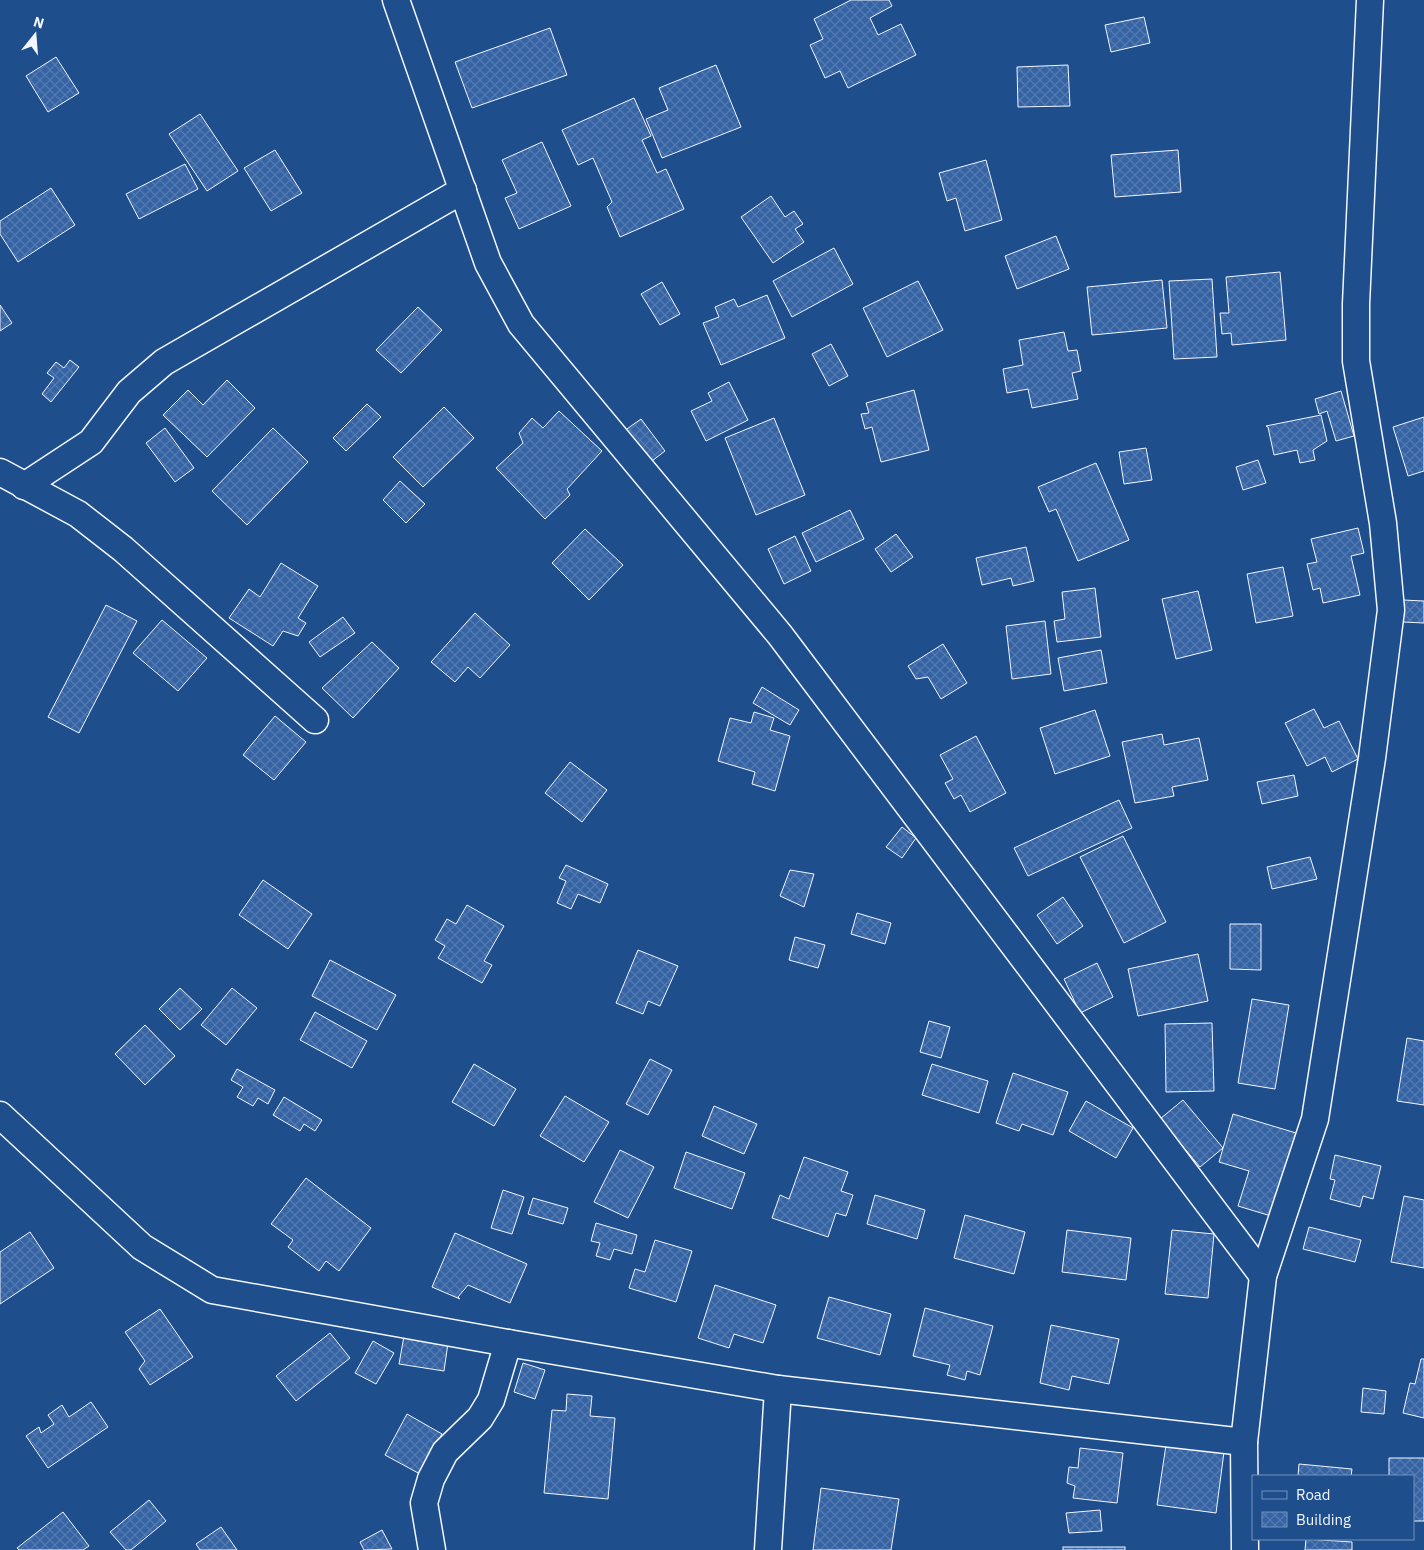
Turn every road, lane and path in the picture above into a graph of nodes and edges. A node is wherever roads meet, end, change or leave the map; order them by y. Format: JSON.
{"nodes":[{"id":1,"x":396,"y":0,"type":"edge"},
{"id":2,"x":1370,"y":0,"type":"edge"},
{"id":3,"x":463,"y":190,"type":"junction"},
{"id":4,"x":0,"y":472,"type":"edge"},
{"id":5,"x":24,"y":486,"type":"junction"},
{"id":6,"x":315,"y":720,"type":"dead end"},
{"id":7,"x":0,"y":1115,"type":"edge"},
{"id":8,"x":1263,"y":1276,"type":"junction"},
{"id":9,"x":508,"y":1343,"type":"junction"},
{"id":10,"x":778,"y":1389,"type":"junction"},
{"id":11,"x":1244,"y":1442,"type":"junction"},
{"id":12,"x":432,"y":1550,"type":"edge"},
{"id":13,"x":768,"y":1550,"type":"edge"},
{"id":14,"x":1245,"y":1550,"type":"edge"}],
"edges":[{"from":1,"to":3,"type":"street"},
{"from":2,"to":8,"type":"street"},
{"from":3,"to":5,"type":"street"},
{"from":3,"to":8,"type":"street"},
{"from":4,"to":5,"type":"street"},
{"from":5,"to":6,"type":"street"},
{"from":7,"to":9,"type":"street"},
{"from":8,"to":11,"type":"street"},
{"from":9,"to":10,"type":"street"},
{"from":9,"to":12,"type":"street"},
{"from":10,"to":11,"type":"street"},
{"from":10,"to":13,"type":"street"},
{"from":11,"to":14,"type":"street"}]}
